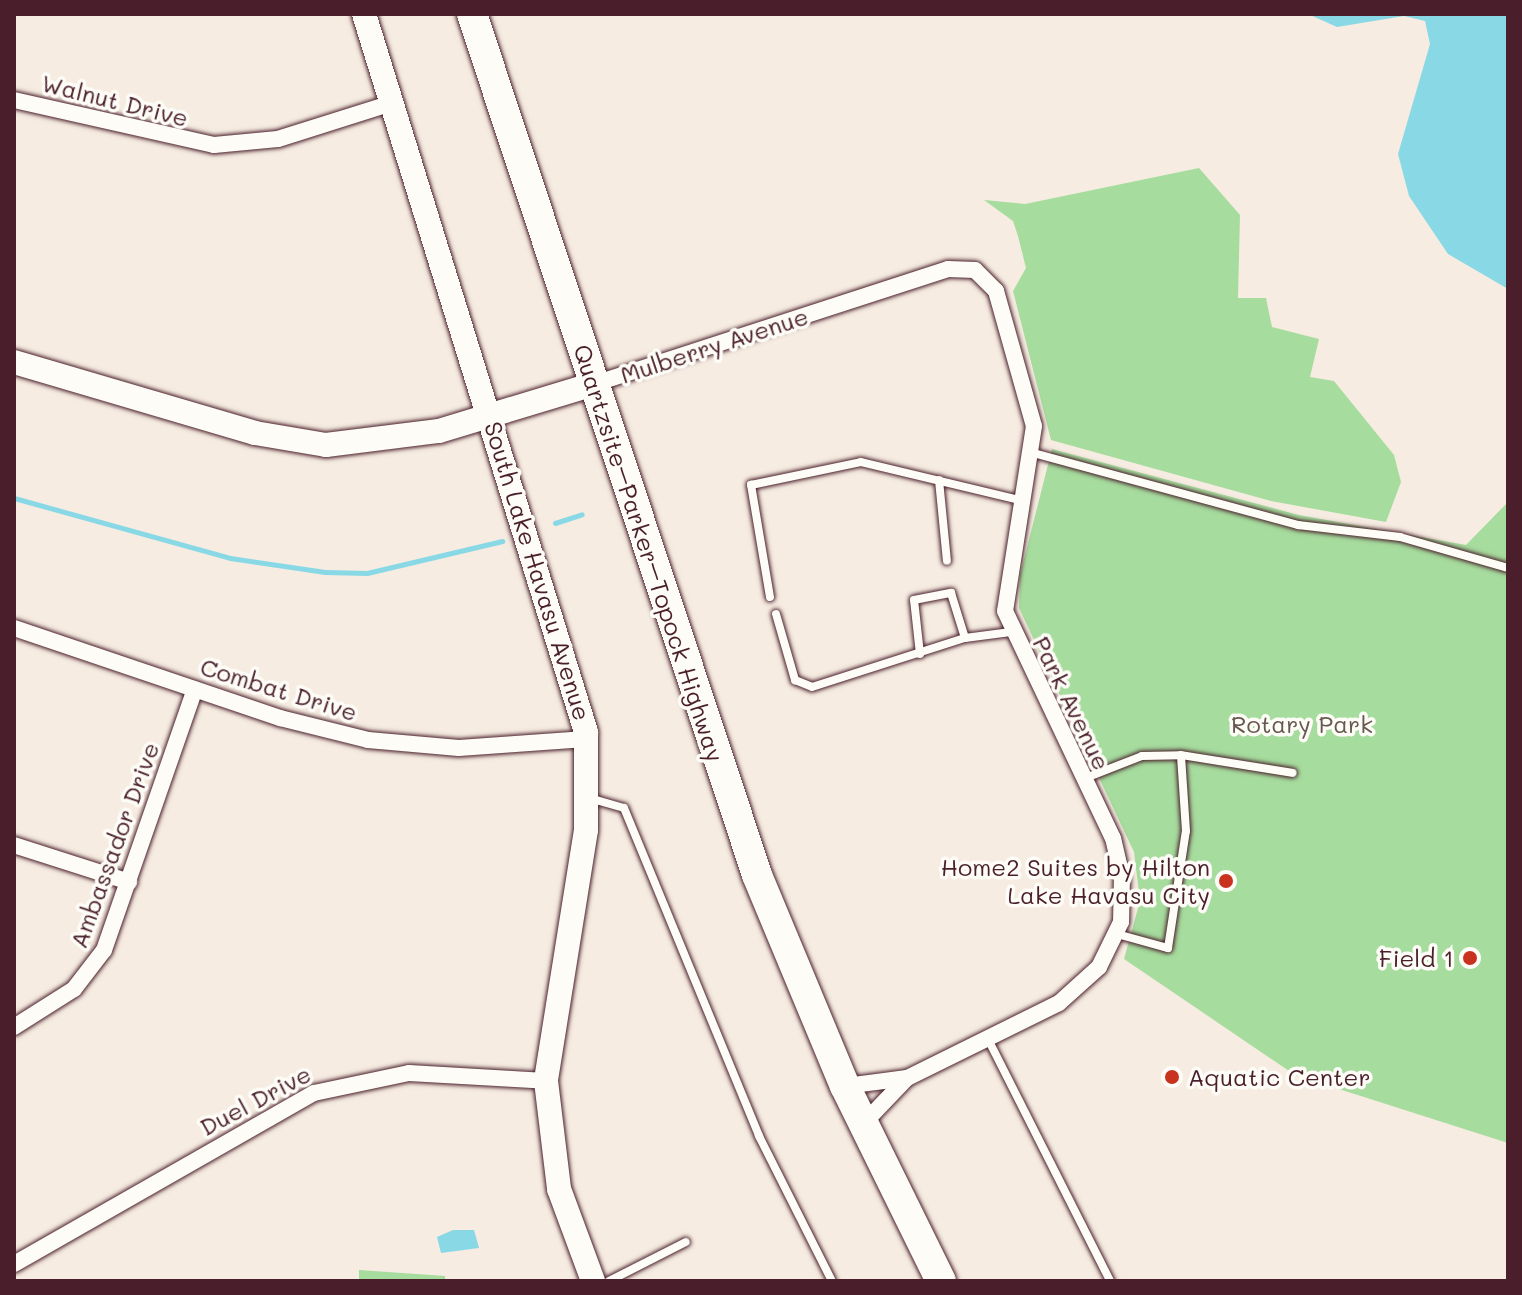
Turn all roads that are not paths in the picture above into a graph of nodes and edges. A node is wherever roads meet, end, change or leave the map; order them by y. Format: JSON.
{"nodes":[{"id":1,"x":364,"y":14,"type":"edge"},
{"id":2,"x":472,"y":14,"type":"edge"},
{"id":3,"x":14,"y":100,"type":"edge"},
{"id":4,"x":392,"y":103,"type":"junction"},
{"id":5,"x":948,"y":269,"type":"joint"},
{"id":6,"x":14,"y":362,"type":"edge"},
{"id":7,"x":594,"y":384,"type":"junction"},
{"id":8,"x":492,"y":418,"type":"junction"},
{"id":9,"x":1033,"y":453,"type":"junction"},
{"id":10,"x":939,"y":480,"type":"junction"},
{"id":11,"x":1024,"y":501,"type":"junction"},
{"id":12,"x":947,"y":561,"type":"dead end"},
{"id":13,"x":1508,"y":568,"type":"edge"},
{"id":14,"x":770,"y":597,"type":"dead end"},
{"id":15,"x":776,"y":614,"type":"dead end"},
{"id":16,"x":14,"y":628,"type":"edge"},
{"id":17,"x":1011,"y":632,"type":"junction"},
{"id":18,"x":965,"y":638,"type":"junction"},
{"id":19,"x":920,"y":654,"type":"junction"},
{"id":20,"x":195,"y":689,"type":"junction"},
{"id":21,"x":586,"y":739,"type":"junction"},
{"id":22,"x":1181,"y":755,"type":"junction"},
{"id":23,"x":1293,"y":773,"type":"dead end"},
{"id":24,"x":1083,"y":779,"type":"junction"},
{"id":25,"x":589,"y":798,"type":"junction"},
{"id":26,"x":14,"y":845,"type":"edge"},
{"id":27,"x":129,"y":882,"type":"junction"},
{"id":28,"x":1117,"y":934,"type":"junction"},
{"id":29,"x":14,"y":1027,"type":"edge"},
{"id":30,"x":988,"y":1038,"type":"junction"},
{"id":31,"x":907,"y":1078,"type":"junction"},
{"id":32,"x":546,"y":1081,"type":"junction"},
{"id":33,"x":845,"y":1086,"type":"junction"},
{"id":34,"x":863,"y":1124,"type":"junction"},
{"id":35,"x":686,"y":1242,"type":"dead end"},
{"id":36,"x":14,"y":1264,"type":"edge"},
{"id":37,"x":593,"y":1281,"type":"edge"},
{"id":38,"x":609,"y":1281,"type":"edge"},
{"id":39,"x":832,"y":1281,"type":"edge"},
{"id":40,"x":941,"y":1281,"type":"edge"},
{"id":41,"x":1110,"y":1281,"type":"edge"}],
"edges":[{"from":1,"to":4,"type":"main road","name":"South Lake Havasu Avenue"},
{"from":2,"to":7,"type":"highway","name":"Quartzsite–Parker–Topock Highway"},
{"from":3,"to":4,"type":"street","name":"Walnut Drive"},
{"from":4,"to":8,"type":"main road","name":"South Lake Havasu Avenue"},
{"from":5,"to":7,"type":"street","name":"Mulberry Avenue"},
{"from":5,"to":9,"type":"street","name":"Park Avenue"},
{"from":6,"to":8,"type":"main road","name":"Mulberry Avenue"},
{"from":7,"to":8,"type":"main road","name":"Mulberry Avenue"},
{"from":7,"to":33,"type":"highway","name":"Quartzsite–Parker–Topock Highway"},
{"from":8,"to":21,"type":"main road","name":"South Lake Havasu Avenue"},
{"from":9,"to":11,"type":"street","name":"Park Avenue"},
{"from":9,"to":13,"type":"lane"},
{"from":10,"to":11,"type":"lane"},
{"from":10,"to":12,"type":"lane"},
{"from":10,"to":14,"type":"lane"},
{"from":11,"to":17,"type":"street","name":"Park Avenue"},
{"from":15,"to":19,"type":"lane"},
{"from":16,"to":20,"type":"street","name":"Combat Drive"},
{"from":17,"to":18,"type":"lane"},
{"from":17,"to":24,"type":"street","name":"Park Avenue"},
{"from":18,"to":19,"type":"lane"},
{"from":18,"to":19,"type":"lane"},
{"from":20,"to":21,"type":"street","name":"Combat Drive"},
{"from":20,"to":27,"type":"street","name":"Ambassador Drive"},
{"from":21,"to":25,"type":"main road","name":"South Lake Havasu Avenue"},
{"from":22,"to":23,"type":"lane"},
{"from":22,"to":24,"type":"lane"},
{"from":22,"to":28,"type":"lane"},
{"from":24,"to":28,"type":"street","name":"Park Avenue"},
{"from":25,"to":32,"type":"main road","name":"South Lake Havasu Avenue"},
{"from":25,"to":39,"type":"lane"},
{"from":26,"to":27,"type":"street"},
{"from":27,"to":29,"type":"street","name":"Ambassador Drive"},
{"from":28,"to":30,"type":"street"},
{"from":30,"to":31,"type":"street"},
{"from":30,"to":41,"type":"lane"},
{"from":31,"to":33,"type":"street"},
{"from":31,"to":34,"type":"street"},
{"from":32,"to":36,"type":"street","name":"Duel Drive"},
{"from":32,"to":37,"type":"main road","name":"South Lake Havasu Avenue"},
{"from":33,"to":34,"type":"highway","name":"Quartzsite–Parker–Topock Highway"},
{"from":34,"to":40,"type":"highway"},
{"from":35,"to":38,"type":"lane"}]}
